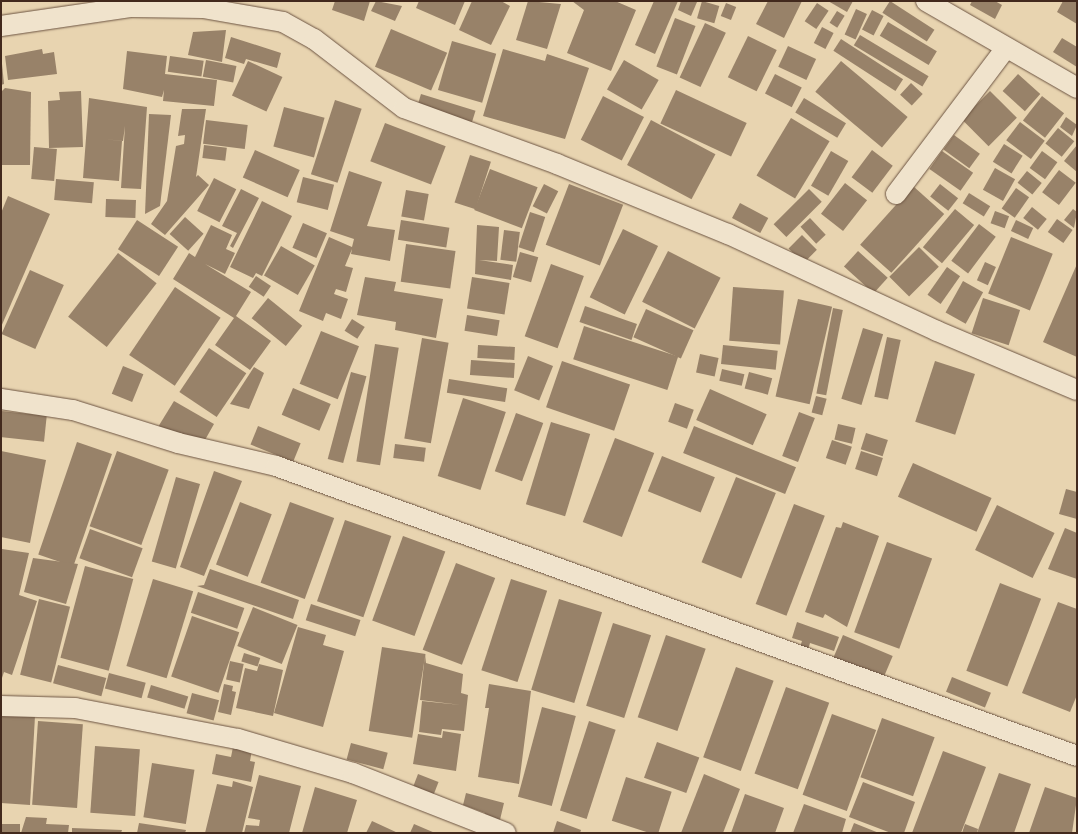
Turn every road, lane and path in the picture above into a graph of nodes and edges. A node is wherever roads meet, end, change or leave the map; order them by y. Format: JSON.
{"nodes":[{"id":1,"x":926,"y":1,"type":"edge"},
{"id":2,"x":204,"y":5,"type":"edge"},
{"id":3,"x":1,"y":26,"type":"edge"},
{"id":4,"x":1006,"y":48,"type":"junction"},
{"id":5,"x":1077,"y":88,"type":"edge"},
{"id":6,"x":896,"y":194,"type":"dead end"},
{"id":7,"x":1077,"y":390,"type":"edge"},
{"id":8,"x":1,"y":399,"type":"edge"},
{"id":9,"x":1,"y":706,"type":"edge"},
{"id":10,"x":1077,"y":756,"type":"edge"},
{"id":11,"x":506,"y":833,"type":"edge"}],
"edges":[{"from":1,"to":4,"type":"street"},
{"from":2,"to":3,"type":"street"},
{"from":2,"to":7,"type":"street"},
{"from":4,"to":5,"type":"street"},
{"from":4,"to":6,"type":"street"},
{"from":8,"to":10,"type":"street"},
{"from":9,"to":11,"type":"street"}]}
